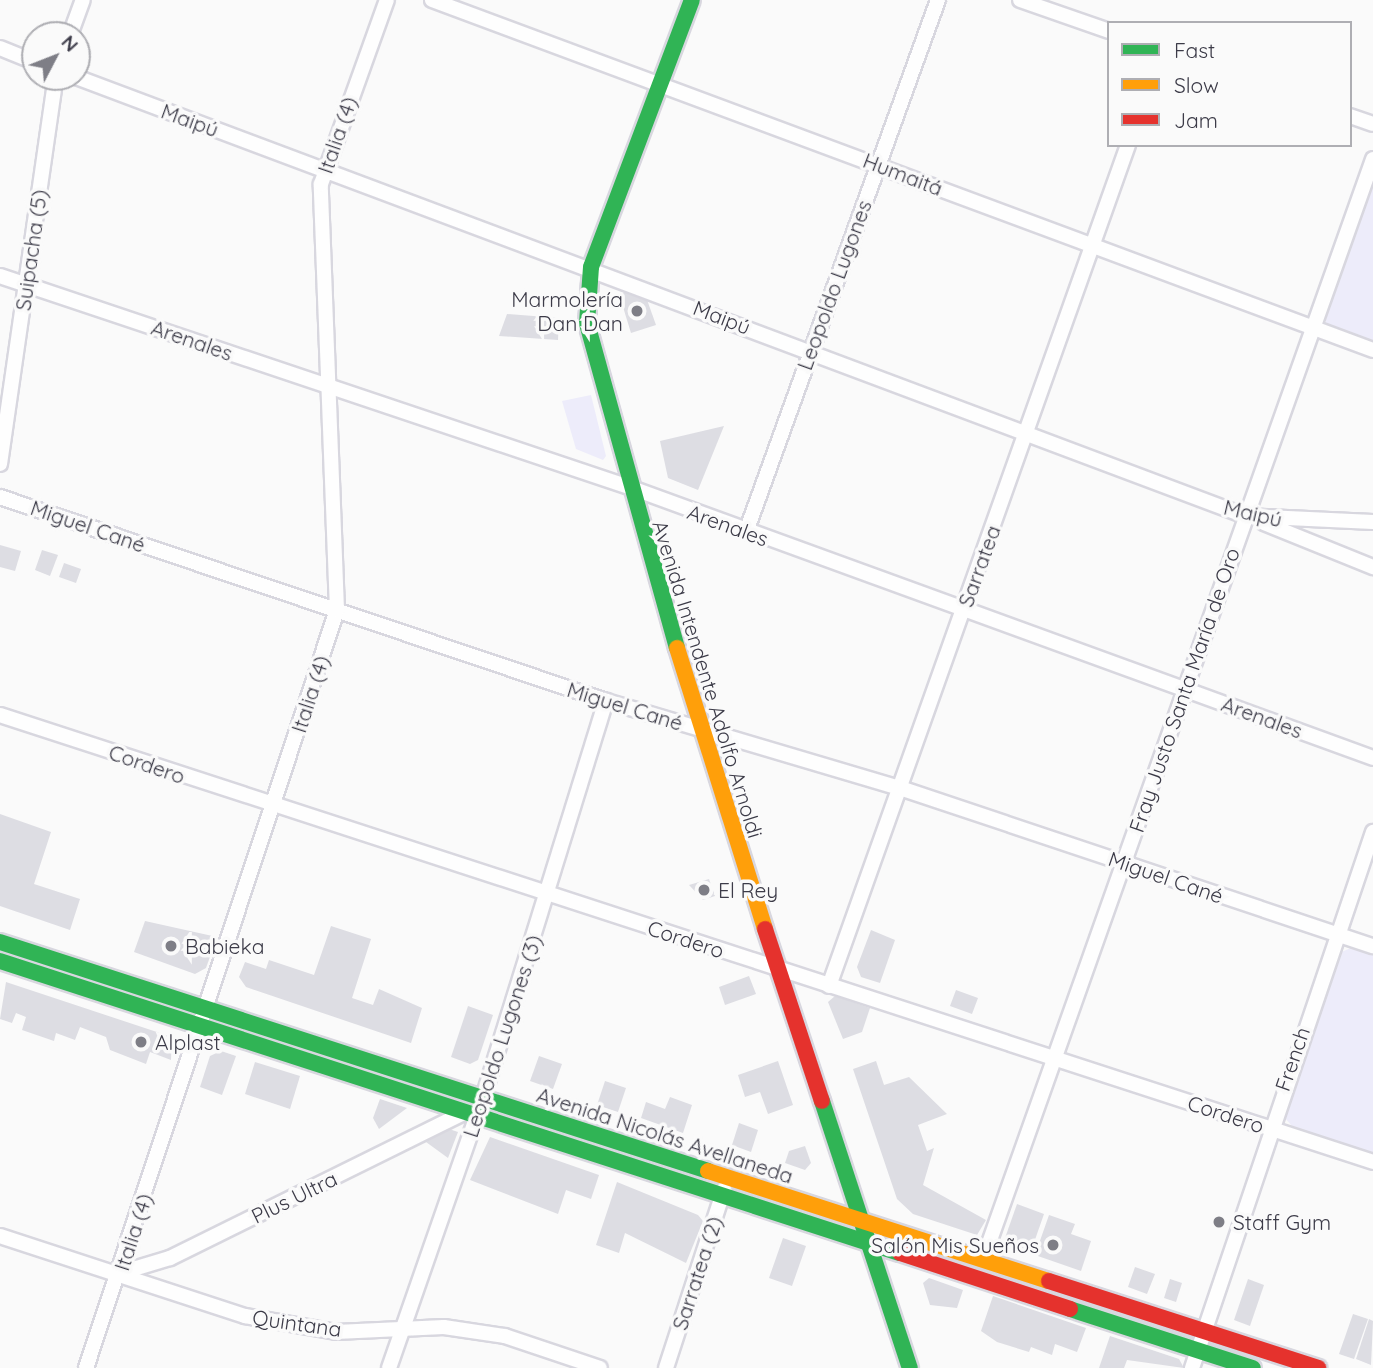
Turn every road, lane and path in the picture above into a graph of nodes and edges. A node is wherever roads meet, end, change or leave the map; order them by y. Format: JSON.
{"nodes":[{"id":1,"x":83,"y":0,"type":"edge"},
{"id":2,"x":387,"y":0,"type":"edge"},
{"id":3,"x":432,"y":0,"type":"edge"},
{"id":4,"x":692,"y":0,"type":"edge"},
{"id":5,"x":938,"y":0,"type":"edge"},
{"id":6,"x":1020,"y":0,"type":"edge"},
{"id":7,"x":1069,"y":0,"type":"edge"},
{"id":8,"x":1064,"y":15,"type":"junction"},
{"id":9,"x":75,"y":21,"type":"edge"},
{"id":10,"x":1107,"y":30,"type":"edge"},
{"id":11,"x":0,"y":48,"type":"edge"},
{"id":12,"x":21,"y":56,"type":"edge"},
{"id":13,"x":661,"y":82,"type":"junction"},
{"id":14,"x":91,"y":83,"type":"edge"},
{"id":15,"x":54,"y":91,"type":"edge"},
{"id":16,"x":1352,"y":117,"type":"edge"},
{"id":17,"x":1373,"y":124,"type":"edge"},
{"id":18,"x":1127,"y":147,"type":"edge"},
{"id":19,"x":1373,"y":159,"type":"edge"},
{"id":20,"x":878,"y":165,"type":"junction"},
{"id":21,"x":323,"y":169,"type":"junction"},
{"id":22,"x":1092,"y":245,"type":"junction"},
{"id":23,"x":591,"y":267,"type":"junction"},
{"id":24,"x":0,"y":275,"type":"edge"},
{"id":25,"x":26,"y":284,"type":"junction"},
{"id":26,"x":1311,"y":327,"type":"junction"},
{"id":27,"x":810,"y":350,"type":"junction"},
{"id":28,"x":1373,"y":350,"type":"edge"},
{"id":29,"x":333,"y":387,"type":"junction"},
{"id":30,"x":1026,"y":435,"type":"junction"},
{"id":31,"x":0,"y":464,"type":"edge"},
{"id":32,"x":629,"y":487,"type":"junction"},
{"id":33,"x":0,"y":497,"type":"edge"},
{"id":34,"x":1245,"y":516,"type":"junction"},
{"id":35,"x":1373,"y":522,"type":"edge"},
{"id":36,"x":747,"y":532,"type":"junction"},
{"id":37,"x":1373,"y":567,"type":"edge"},
{"id":38,"x":964,"y":607,"type":"junction"},
{"id":39,"x":337,"y":610,"type":"junction"},
{"id":40,"x":1183,"y":688,"type":"junction"},
{"id":41,"x":606,"y":701,"type":"junction"},
{"id":42,"x":0,"y":715,"type":"edge"},
{"id":43,"x":699,"y":729,"type":"junction"},
{"id":44,"x":1373,"y":758,"type":"edge"},
{"id":45,"x":900,"y":788,"type":"junction"},
{"id":46,"x":273,"y":807,"type":"junction"},
{"id":47,"x":1373,"y":832,"type":"edge"},
{"id":48,"x":1124,"y":863,"type":"junction"},
{"id":49,"x":548,"y":894,"type":"junction"},
{"id":50,"x":1335,"y":933,"type":"junction"},
{"id":51,"x":0,"y":942,"type":"edge"},
{"id":52,"x":1373,"y":946,"type":"edge"},
{"id":53,"x":0,"y":961,"type":"edge"},
{"id":54,"x":774,"y":968,"type":"junction"},
{"id":55,"x":829,"y":986,"type":"junction"},
{"id":56,"x":204,"y":1018,"type":"junction"},
{"id":57,"x":1054,"y":1059,"type":"junction"},
{"id":58,"x":483,"y":1098,"type":"junction"},
{"id":59,"x":471,"y":1114,"type":"junction"},
{"id":60,"x":1269,"y":1128,"type":"junction"},
{"id":61,"x":1373,"y":1162,"type":"edge"},
{"id":62,"x":728,"y":1178,"type":"junction"},
{"id":63,"x":722,"y":1195,"type":"junction"},
{"id":64,"x":860,"y":1221,"type":"junction"},
{"id":65,"x":0,"y":1236,"type":"edge"},
{"id":66,"x":867,"y":1243,"type":"junction"},
{"id":67,"x":983,"y":1260,"type":"junction"},
{"id":68,"x":120,"y":1273,"type":"junction"},
{"id":69,"x":402,"y":1326,"type":"junction"},
{"id":70,"x":1202,"y":1331,"type":"junction"},
{"id":71,"x":1198,"y":1351,"type":"junction"},
{"id":72,"x":86,"y":1368,"type":"edge"},
{"id":73,"x":389,"y":1368,"type":"edge"},
{"id":74,"x":600,"y":1368,"type":"edge"},
{"id":75,"x":666,"y":1368,"type":"edge"},
{"id":76,"x":909,"y":1368,"type":"edge"},
{"id":77,"x":1192,"y":1368,"type":"edge"},
{"id":78,"x":1253,"y":1368,"type":"edge"},
{"id":79,"x":1318,"y":1368,"type":"edge"}],
"edges":[{"from":1,"to":9,"type":"street"},
{"from":2,"to":21,"type":"street","name":"Italia (4)"},
{"from":3,"to":13,"type":"street","name":"Humaitá"},
{"from":4,"to":13,"type":"main road","name":"Avenida Intendente Adolfo Arnoldi"},
{"from":5,"to":20,"type":"street","name":"Leopoldo Lugones"},
{"from":6,"to":8,"type":"street"},
{"from":7,"to":8,"type":"street"},
{"from":8,"to":10,"type":"street"},
{"from":11,"to":12,"type":"street"},
{"from":13,"to":20,"type":"street","name":"Humaitá"},
{"from":13,"to":23,"type":"main road","name":"Avenida Intendente Adolfo Arnoldi"},
{"from":14,"to":21,"type":"street","name":"Maipú"},
{"from":15,"to":25,"type":"street","name":"Suipacha (5)"},
{"from":16,"to":17,"type":"street"},
{"from":18,"to":22,"type":"street","name":"Sarratea"},
{"from":19,"to":26,"type":"street","name":"Fray Justo Santa María de Oro"},
{"from":20,"to":22,"type":"street","name":"Humaitá"},
{"from":20,"to":27,"type":"street","name":"Leopoldo Lugones"},
{"from":21,"to":23,"type":"street","name":"Maipú"},
{"from":21,"to":29,"type":"street","name":"Italia (4)"},
{"from":22,"to":26,"type":"street","name":"Humaitá"},
{"from":22,"to":30,"type":"street","name":"Sarratea"},
{"from":23,"to":27,"type":"street","name":"Maipú"},
{"from":23,"to":32,"type":"main road","name":"Avenida Intendente Adolfo Arnoldi"},
{"from":24,"to":25,"type":"street","name":"Arenales"},
{"from":25,"to":29,"type":"street","name":"Arenales"},
{"from":25,"to":31,"type":"street","name":"Suipacha (5)"},
{"from":26,"to":28,"type":"street","name":"Humaitá"},
{"from":26,"to":34,"type":"street","name":"Fray Justo Santa María de Oro"},
{"from":27,"to":30,"type":"street","name":"Maipú"},
{"from":27,"to":36,"type":"street","name":"Leopoldo Lugones"},
{"from":29,"to":32,"type":"street","name":"Arenales"},
{"from":29,"to":39,"type":"street","name":"Italia (4)"},
{"from":30,"to":34,"type":"street","name":"Maipú"},
{"from":30,"to":38,"type":"street","name":"Sarratea"},
{"from":32,"to":36,"type":"street","name":"Arenales"},
{"from":32,"to":43,"type":"main road","name":"Avenida Intendente Adolfo Arnoldi"},
{"from":33,"to":39,"type":"street","name":"Miguel Cané"},
{"from":34,"to":35,"type":"street","name":"Maipú"},
{"from":34,"to":37,"type":"street"},
{"from":34,"to":40,"type":"street","name":"Fray Justo Santa María de Oro"},
{"from":36,"to":38,"type":"street","name":"Arenales"},
{"from":38,"to":40,"type":"street","name":"Arenales"},
{"from":38,"to":45,"type":"street","name":"Sarratea"},
{"from":39,"to":41,"type":"street","name":"Miguel Cané"},
{"from":39,"to":46,"type":"street","name":"Italia (4)"},
{"from":40,"to":44,"type":"street","name":"Arenales"},
{"from":40,"to":48,"type":"street","name":"Fray Justo Santa María de Oro"},
{"from":41,"to":43,"type":"street","name":"Miguel Cané"},
{"from":41,"to":49,"type":"street","name":"Leopoldo Lugones (3)"},
{"from":42,"to":46,"type":"street","name":"Cordero"},
{"from":43,"to":45,"type":"street","name":"Miguel Cané"},
{"from":43,"to":54,"type":"main road","name":"Avenida Intendente Adolfo Arnoldi"},
{"from":45,"to":48,"type":"street","name":"Miguel Cané"},
{"from":45,"to":55,"type":"street","name":"Sarratea"},
{"from":46,"to":49,"type":"street","name":"Cordero"},
{"from":46,"to":56,"type":"street","name":"Italia (4)"},
{"from":47,"to":50,"type":"street","name":"French"},
{"from":48,"to":50,"type":"street","name":"Miguel Cané"},
{"from":48,"to":57,"type":"street","name":"Fray Justo Santa María de Oro"},
{"from":49,"to":54,"type":"street","name":"Cordero"},
{"from":49,"to":58,"type":"street","name":"Leopoldo Lugones (3)"},
{"from":50,"to":52,"type":"street","name":"Miguel Cané"},
{"from":50,"to":60,"type":"street","name":"French"},
{"from":51,"to":56,"type":"main road","name":"Avenida Nicolás Avellaneda"},
{"from":53,"to":56,"type":"main road","name":"Avenida Nicolás Avellaneda"},
{"from":54,"to":55,"type":"street","name":"Cordero"},
{"from":54,"to":64,"type":"main road","name":"Avenida Intendente Adolfo Arnoldi"},
{"from":55,"to":57,"type":"street","name":"Cordero"},
{"from":56,"to":58,"type":"main road","name":"Avenida Nicolás Avellaneda"},
{"from":56,"to":59,"type":"main road","name":"Avenida Nicolás Avellaneda"},
{"from":56,"to":68,"type":"street","name":"Italia (4)"},
{"from":57,"to":60,"type":"street","name":"Cordero"},
{"from":57,"to":67,"type":"street","name":"Fray Justo Santa María de Oro"},
{"from":58,"to":59,"type":"street","name":"Leopoldo Lugones (3)"},
{"from":58,"to":62,"type":"main road","name":"Avenida Nicolás Avellaneda"},
{"from":59,"to":63,"type":"main road","name":"Avenida Nicolás Avellaneda"},
{"from":59,"to":68,"type":"street","name":"Plus Ultra"},
{"from":59,"to":69,"type":"street","name":"Leopoldo Lugones (3)"},
{"from":60,"to":61,"type":"street","name":"Cordero"},
{"from":60,"to":70,"type":"street","name":"French"},
{"from":62,"to":63,"type":"street","name":"Sarratea (2)"},
{"from":62,"to":64,"type":"main road","name":"Avenida Nicolás Avellaneda"},
{"from":63,"to":66,"type":"main road","name":"Avenida Nicolás Avellaneda"},
{"from":63,"to":75,"type":"street","name":"Sarratea (2)"},
{"from":64,"to":66,"type":"main road","name":"Avenida Intendente Adolfo Arnoldi"},
{"from":64,"to":67,"type":"main road","name":"Avenida Nicolás Avellaneda"},
{"from":65,"to":68,"type":"street","name":"Quintana"},
{"from":66,"to":71,"type":"main road","name":"Avenida Nicolás Avellaneda"},
{"from":66,"to":76,"type":"main road","name":"Avenida Intendente Adolfo Arnoldi"},
{"from":67,"to":70,"type":"main road","name":"Avenida Nicolás Avellaneda"},
{"from":68,"to":69,"type":"street","name":"Quintana"},
{"from":68,"to":72,"type":"street","name":"Italia (4)"},
{"from":69,"to":73,"type":"street","name":"Leopoldo Lugones (3)"},
{"from":69,"to":74,"type":"street","name":"Quintana"},
{"from":70,"to":71,"type":"street","name":"French"},
{"from":70,"to":79,"type":"main road","name":"Avenida Nicolás Avellaneda"},
{"from":71,"to":77,"type":"street","name":"French"},
{"from":71,"to":78,"type":"main road","name":"Avenida Nicolás Avellaneda"}]}
